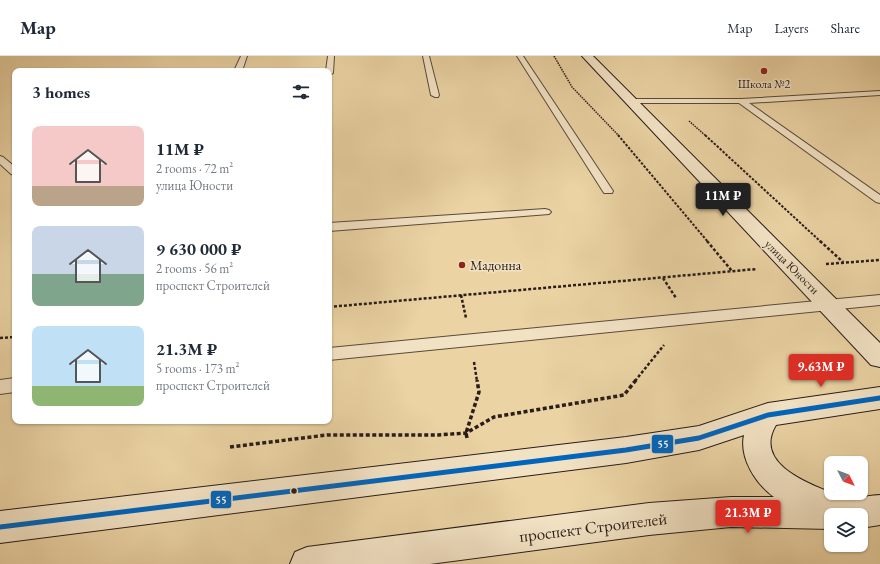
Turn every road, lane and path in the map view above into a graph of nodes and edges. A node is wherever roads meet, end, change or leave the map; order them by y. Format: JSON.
{"nodes":[{"id":1,"x":244,"y":56,"type":"edge"},
{"id":2,"x":331,"y":56,"type":"edge"},
{"id":3,"x":426,"y":56,"type":"edge"},
{"id":4,"x":520,"y":56,"type":"edge"},
{"id":5,"x":554,"y":56,"type":"edge"},
{"id":6,"x":587,"y":56,"type":"edge"},
{"id":7,"x":239,"y":68,"type":"edge"},
{"id":8,"x":330,"y":68,"type":"edge"},
{"id":9,"x":870,"y":93,"type":"junction"},
{"id":10,"x":880,"y":93,"type":"edge"},
{"id":11,"x":435,"y":95,"type":"dead end"},
{"id":12,"x":880,"y":99,"type":"edge"},
{"id":13,"x":631,"y":101,"type":"junction"},
{"id":14,"x":741,"y":101,"type":"junction"},
{"id":15,"x":686,"y":119,"type":"dead end"},
{"id":16,"x":0,"y":159,"type":"edge"},
{"id":17,"x":12,"y":169,"type":"edge"},
{"id":18,"x":608,"y":191,"type":"dead end"},
{"id":19,"x":880,"y":200,"type":"edge"},
{"id":20,"x":546,"y":212,"type":"dead end"},
{"id":21,"x":332,"y":227,"type":"edge"},
{"id":22,"x":880,"y":260,"type":"edge"},
{"id":23,"x":663,"y":278,"type":"junction"},
{"id":24,"x":880,"y":300,"type":"edge"},
{"id":25,"x":829,"y":305,"type":"junction"},
{"id":26,"x":332,"y":307,"type":"edge"},
{"id":27,"x":680,"y":320,"type":"junction"},
{"id":28,"x":12,"y":337,"type":"edge"},
{"id":29,"x":0,"y":338,"type":"edge"},
{"id":30,"x":332,"y":354,"type":"edge"},
{"id":31,"x":880,"y":358,"type":"edge"},
{"id":32,"x":12,"y":385,"type":"edge"},
{"id":33,"x":0,"y":386,"type":"edge"},
{"id":34,"x":880,"y":398,"type":"edge"},
{"id":35,"x":768,"y":415,"type":"junction"},
{"id":36,"x":230,"y":447,"type":"dead end"},
{"id":37,"x":831,"y":508,"type":"edge"},
{"id":38,"x":880,"y":510,"type":"edge"},
{"id":39,"x":868,"y":511,"type":"edge"},
{"id":40,"x":824,"y":514,"type":"edge"},
{"id":41,"x":0,"y":527,"type":"edge"},
{"id":42,"x":307,"y":564,"type":"edge"}],
"edges":[{"from":1,"to":7,"type":"lane"},
{"from":2,"to":8,"type":"lane"},
{"from":3,"to":11,"type":"lane"},
{"from":4,"to":18,"type":"lane"},
{"from":5,"to":23,"type":"path"},
{"from":6,"to":13,"type":"main road","name":"улица Юности"},
{"from":9,"to":10,"type":"lane"},
{"from":9,"to":12,"type":"lane"},
{"from":9,"to":14,"type":"lane"},
{"from":13,"to":14,"type":"lane"},
{"from":13,"to":25,"type":"main road","name":"улица Юности"},
{"from":14,"to":19,"type":"lane"},
{"from":15,"to":22,"type":"path"},
{"from":16,"to":17,"type":"lane"},
{"from":20,"to":21,"type":"lane"},
{"from":23,"to":26,"type":"path"},
{"from":23,"to":27,"type":"path"},
{"from":24,"to":25,"type":"lane"},
{"from":25,"to":27,"type":"lane"},
{"from":25,"to":31,"type":"main road","name":"улица Юности"},
{"from":27,"to":30,"type":"lane"},
{"from":27,"to":36,"type":"path"},
{"from":28,"to":29,"type":"path"},
{"from":32,"to":33,"type":"lane"},
{"from":34,"to":35,"type":"main road"},
{"from":35,"to":37,"type":"main road"},
{"from":35,"to":41,"type":"main road"},
{"from":38,"to":39,"type":"main road","name":"проспект Строителей"},
{"from":40,"to":42,"type":"main road","name":"проспект Строителей"}]}
